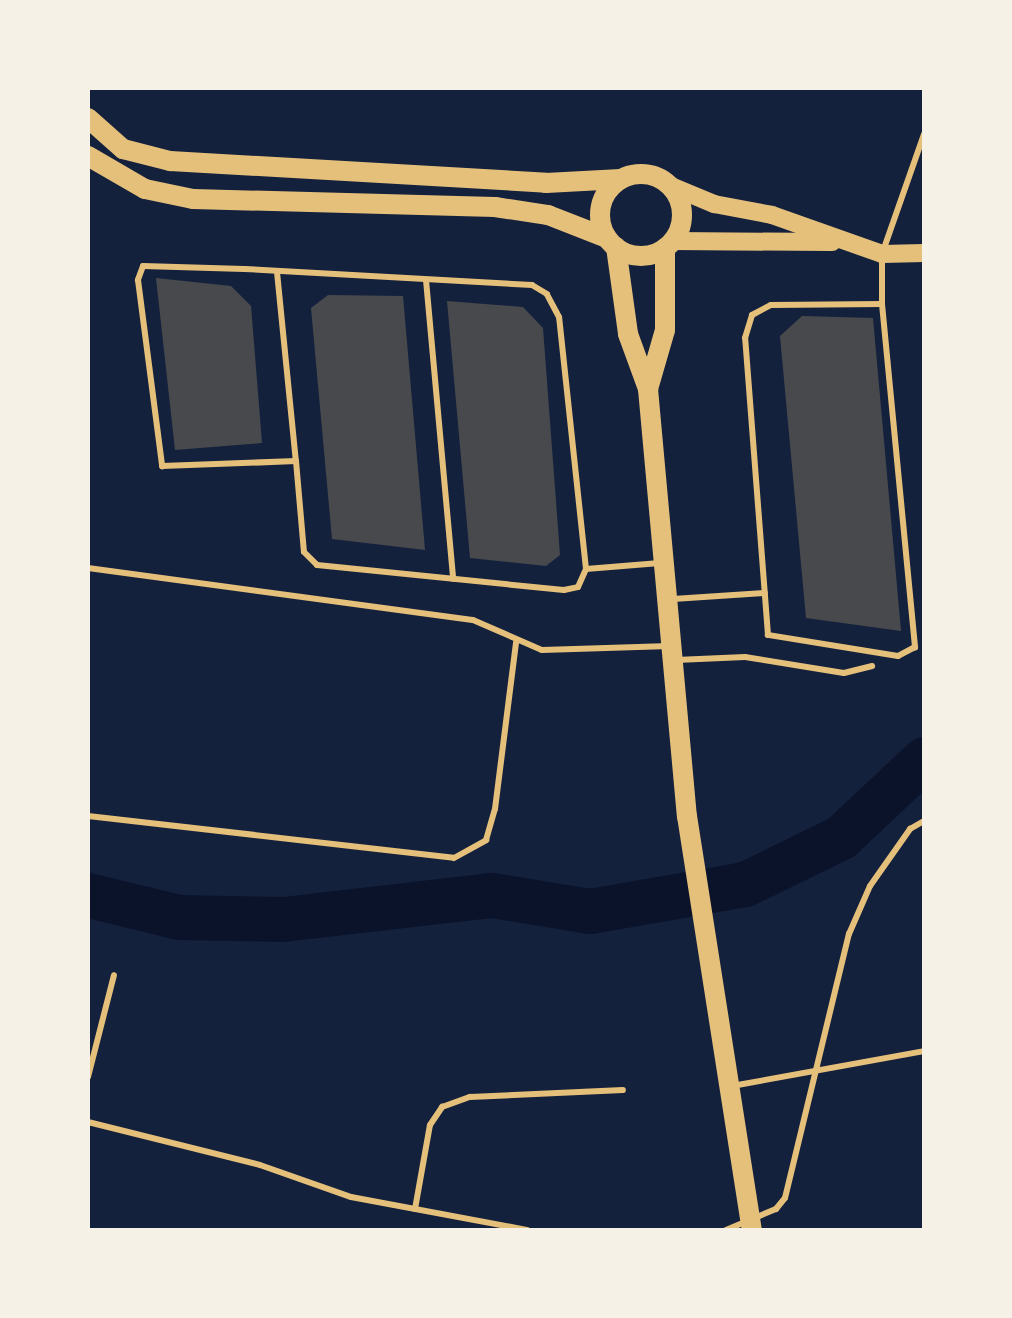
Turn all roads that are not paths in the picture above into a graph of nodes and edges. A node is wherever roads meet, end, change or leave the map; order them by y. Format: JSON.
{"nodes":[{"id":1,"x":88,"y":118,"type":"edge"},
{"id":2,"x":924,"y":134,"type":"edge"},
{"id":3,"x":88,"y":156,"type":"edge"},
{"id":4,"x":621,"y":179,"type":"junction"},
{"id":5,"x":671,"y":186,"type":"junction"},
{"id":6,"x":611,"y":242,"type":"junction"},
{"id":7,"x":843,"y":242,"type":"junction"},
{"id":8,"x":669,"y":245,"type":"junction"},
{"id":9,"x":924,"y":253,"type":"edge"},
{"id":10,"x":882,"y":254,"type":"junction"},
{"id":11,"x":278,"y":272,"type":"junction"},
{"id":12,"x":426,"y":280,"type":"junction"},
{"id":13,"x":882,"y":304,"type":"junction"},
{"id":14,"x":648,"y":389,"type":"junction"},
{"id":15,"x":296,"y":462,"type":"junction"},
{"id":16,"x":664,"y":562,"type":"junction"},
{"id":17,"x":88,"y":568,"type":"edge"},
{"id":18,"x":586,"y":568,"type":"junction"},
{"id":19,"x":453,"y":579,"type":"junction"},
{"id":20,"x":765,"y":593,"type":"junction"},
{"id":21,"x":667,"y":600,"type":"junction"},
{"id":22,"x":516,"y":642,"type":"junction"},
{"id":23,"x":672,"y":653,"type":"junction"},
{"id":24,"x":872,"y":666,"type":"dead end"},
{"id":25,"x":88,"y":816,"type":"edge"},
{"id":26,"x":924,"y":821,"type":"edge"},
{"id":27,"x":114,"y":975,"type":"dead end"},
{"id":28,"x":924,"y":1051,"type":"edge"},
{"id":29,"x":814,"y":1069,"type":"junction"},
{"id":30,"x":88,"y":1076,"type":"edge"},
{"id":31,"x":730,"y":1087,"type":"junction"},
{"id":32,"x":622,"y":1090,"type":"dead end"},
{"id":33,"x":88,"y":1122,"type":"edge"},
{"id":34,"x":416,"y":1209,"type":"junction"},
{"id":35,"x":752,"y":1225,"type":"edge"},
{"id":36,"x":528,"y":1230,"type":"edge"},
{"id":37,"x":726,"y":1230,"type":"edge"}],
"edges":[{"from":1,"to":4,"type":"main road"},
{"from":2,"to":10,"type":"lane"},
{"from":3,"to":6,"type":"main road"},
{"from":4,"to":5,"type":"main road"},
{"from":4,"to":6,"type":"main road"},
{"from":5,"to":7,"type":"street"},
{"from":5,"to":8,"type":"main road"},
{"from":6,"to":8,"type":"main road"},
{"from":6,"to":14,"type":"main road"},
{"from":7,"to":8,"type":"street"},
{"from":7,"to":10,"type":"street"},
{"from":8,"to":14,"type":"main road"},
{"from":9,"to":10,"type":"street"},
{"from":10,"to":13,"type":"lane"},
{"from":11,"to":12,"type":"lane"},
{"from":11,"to":15,"type":"lane"},
{"from":11,"to":15,"type":"lane"},
{"from":12,"to":18,"type":"lane"},
{"from":12,"to":19,"type":"lane"},
{"from":13,"to":20,"type":"lane"},
{"from":13,"to":20,"type":"lane"},
{"from":14,"to":16,"type":"main road"},
{"from":15,"to":19,"type":"lane"},
{"from":16,"to":18,"type":"lane"},
{"from":16,"to":21,"type":"main road"},
{"from":17,"to":22,"type":"lane"},
{"from":18,"to":19,"type":"lane"},
{"from":20,"to":21,"type":"lane"},
{"from":21,"to":23,"type":"main road"},
{"from":22,"to":23,"type":"lane"},
{"from":22,"to":25,"type":"lane"},
{"from":23,"to":24,"type":"lane"},
{"from":23,"to":31,"type":"main road"},
{"from":26,"to":29,"type":"lane"},
{"from":27,"to":30,"type":"lane"},
{"from":28,"to":29,"type":"lane"},
{"from":29,"to":31,"type":"lane"},
{"from":29,"to":35,"type":"lane"},
{"from":31,"to":35,"type":"main road"},
{"from":32,"to":34,"type":"lane"},
{"from":33,"to":34,"type":"lane"},
{"from":34,"to":36,"type":"lane"},
{"from":35,"to":37,"type":"lane"}]}
